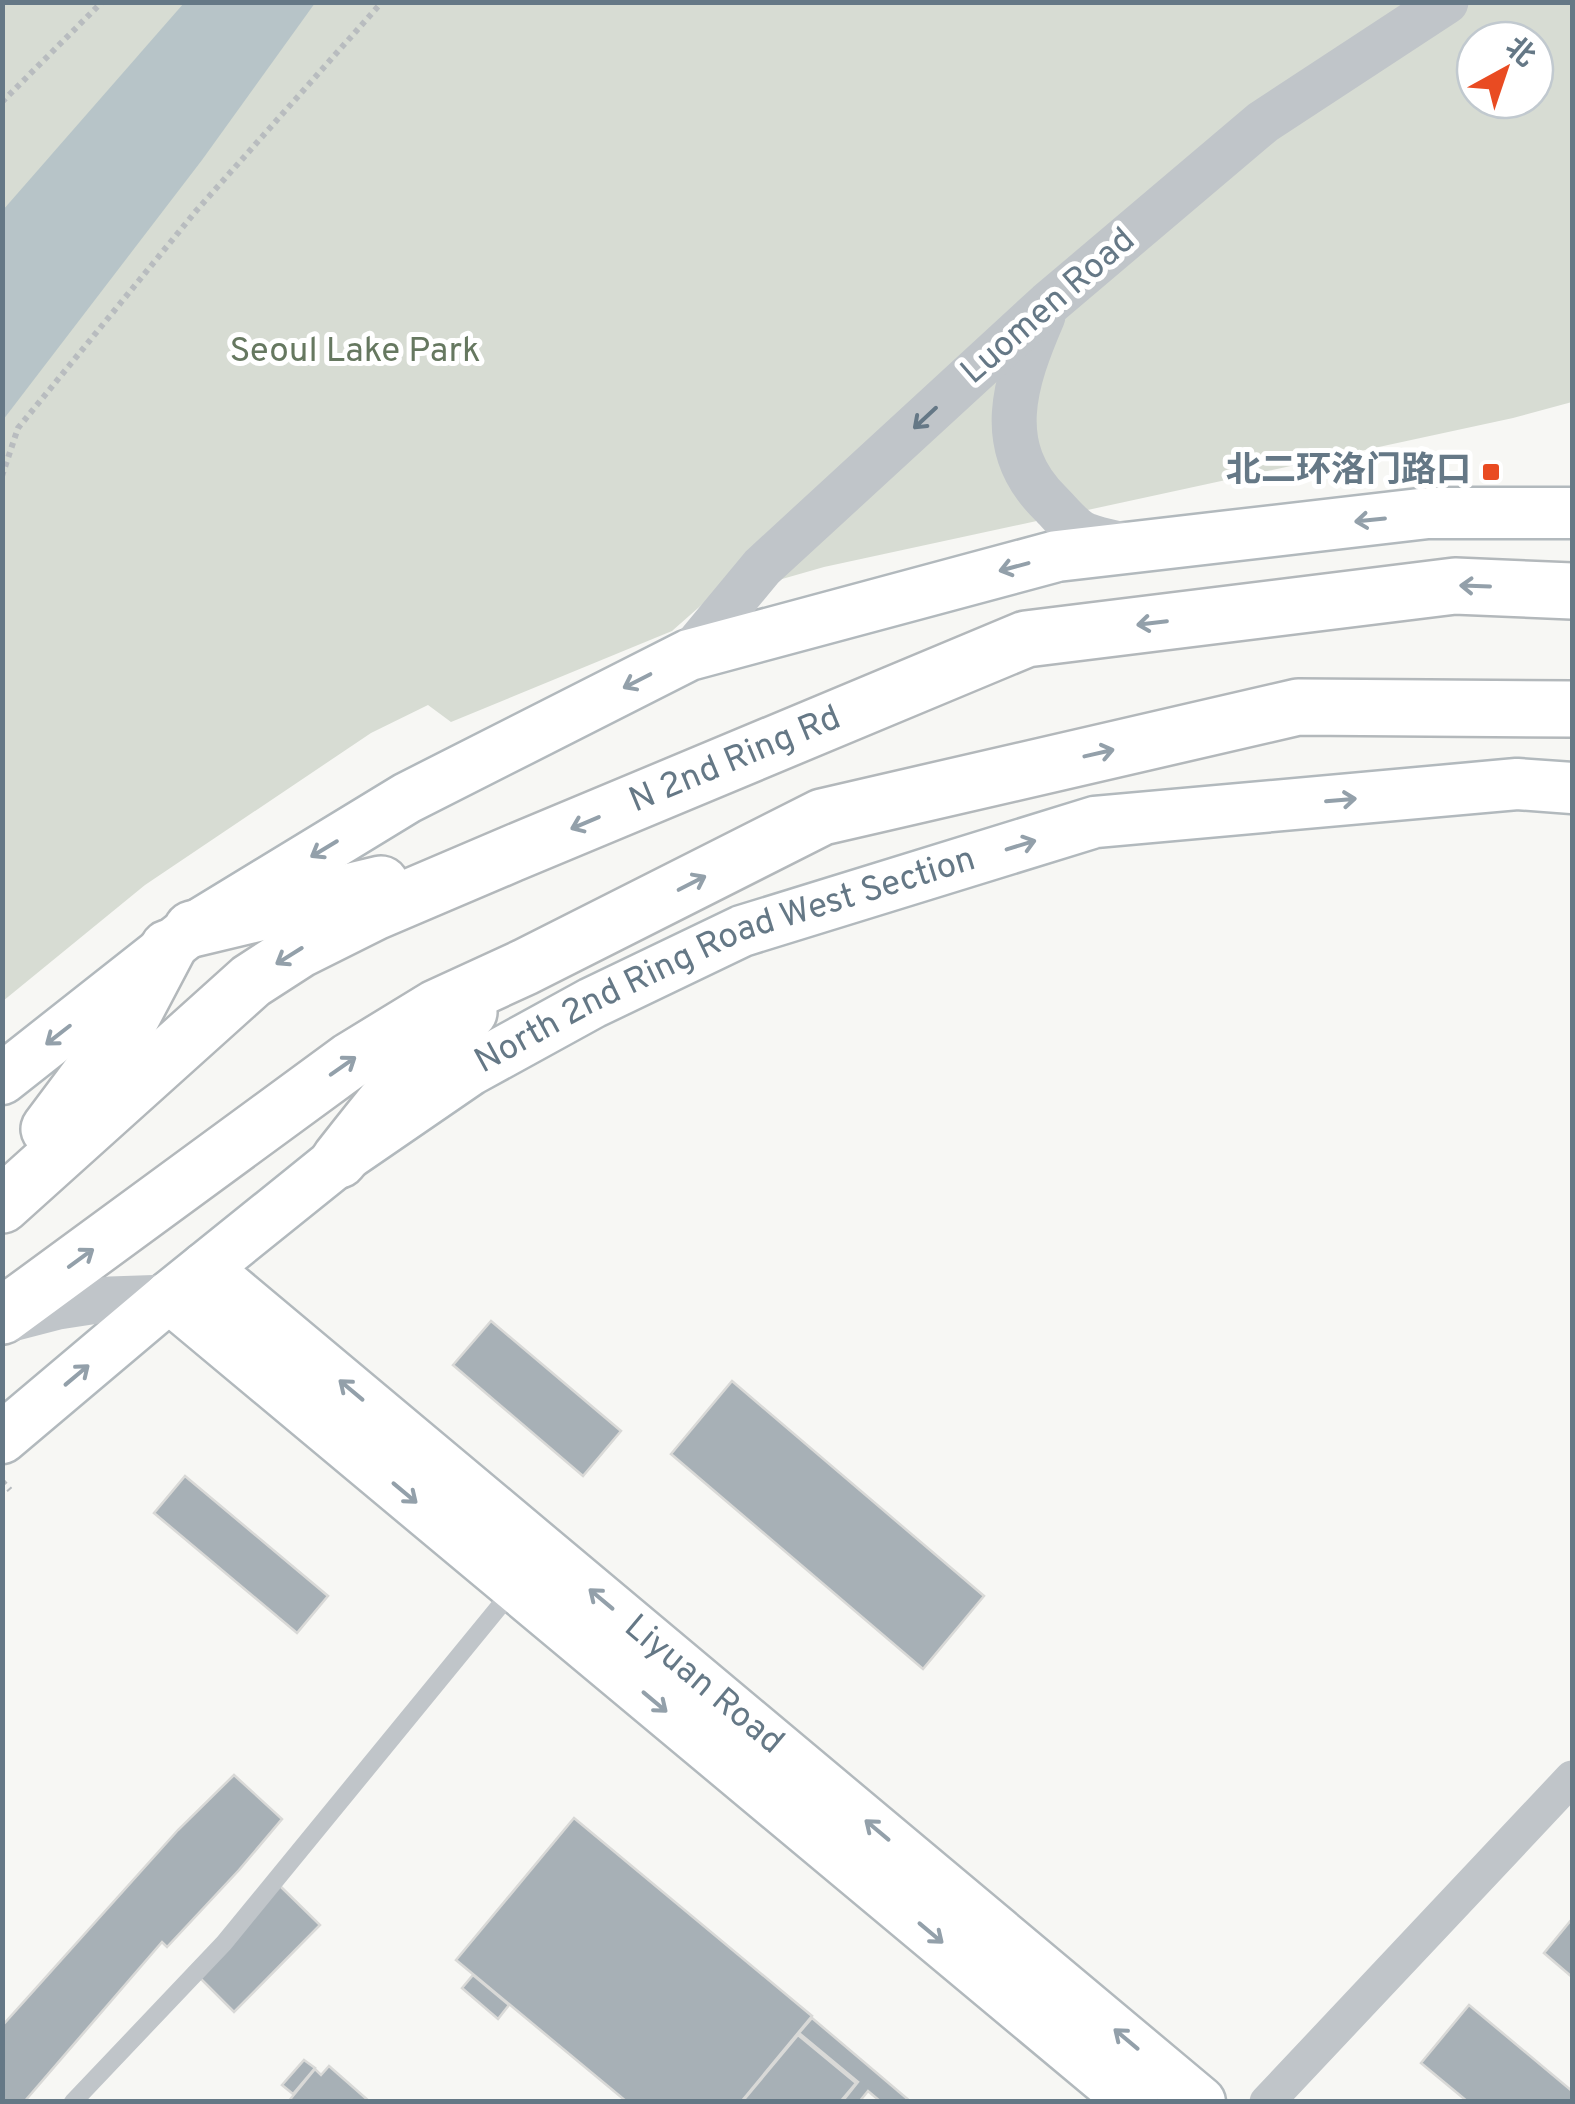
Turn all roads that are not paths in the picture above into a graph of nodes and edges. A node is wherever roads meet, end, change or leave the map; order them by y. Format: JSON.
{"nodes":[{"id":1,"x":1446,"y":2,"type":"edge"},
{"id":2,"x":1048,"y":304,"type":"junction"},
{"id":3,"x":1572,"y":513,"type":"edge"},
{"id":4,"x":1132,"y":547,"type":"junction"},
{"id":5,"x":1572,"y":591,"type":"edge"},
{"id":6,"x":689,"y":655,"type":"junction"},
{"id":7,"x":1572,"y":709,"type":"edge"},
{"id":8,"x":1572,"y":788,"type":"edge"},
{"id":9,"x":511,"y":854,"type":"junction"},
{"id":10,"x":180,"y":939,"type":"junction"},
{"id":11,"x":525,"y":967,"type":"junction"},
{"id":12,"x":2,"y":1079,"type":"edge"},
{"id":13,"x":339,"y":1160,"type":"junction"},
{"id":14,"x":2,"y":1203,"type":"edge"},
{"id":15,"x":187,"y":1282,"type":"junction"},
{"id":16,"x":2,"y":1319,"type":"edge"},
{"id":17,"x":2,"y":1438,"type":"edge"},
{"id":18,"x":516,"y":1586,"type":"junction"},
{"id":19,"x":1572,"y":1778,"type":"edge"},
{"id":20,"x":73,"y":2102,"type":"edge"},
{"id":21,"x":1132,"y":2102,"type":"edge"},
{"id":22,"x":1200,"y":2102,"type":"edge"},
{"id":23,"x":1267,"y":2102,"type":"edge"}],
"edges":[{"from":1,"to":2,"type":"street","name":"Luomen Road"},
{"from":2,"to":4,"type":"street"},
{"from":2,"to":6,"type":"street","name":"Luomen Road","one_way":true},
{"from":3,"to":4,"type":"main road","one_way":true},
{"from":4,"to":6,"type":"main road","one_way":true},
{"from":5,"to":9,"type":"highway","name":"N 2nd Ring Rd","one_way":true},
{"from":6,"to":10,"type":"main road","one_way":true},
{"from":11,"to":7,"type":"highway","one_way":true},
{"from":13,"to":8,"type":"main road","name":"North 2nd Ring Road West Section","one_way":true},
{"from":9,"to":10,"type":"highway"},
{"from":9,"to":14,"type":"highway","name":"N 2nd Ring Rd","one_way":true},
{"from":10,"to":12,"type":"main road","one_way":true},
{"from":10,"to":14,"type":"highway"},
{"from":11,"to":13,"type":"highway"},
{"from":16,"to":11,"type":"highway","one_way":true},
{"from":13,"to":15,"type":"main road","name":"North 2nd Ring Road West Section"},
{"from":15,"to":16,"type":"street"},
{"from":17,"to":15,"type":"main road","name":"North 2nd Ring Road West Section","one_way":true},
{"from":15,"to":18,"type":"main road","name":"Liyuan Road","one_way":true},
{"from":22,"to":15,"type":"main road","name":"Liyuan Road","one_way":true},
{"from":18,"to":20,"type":"lane"},
{"from":18,"to":21,"type":"main road","name":"Liyuan Road","one_way":true},
{"from":19,"to":23,"type":"street"}]}
